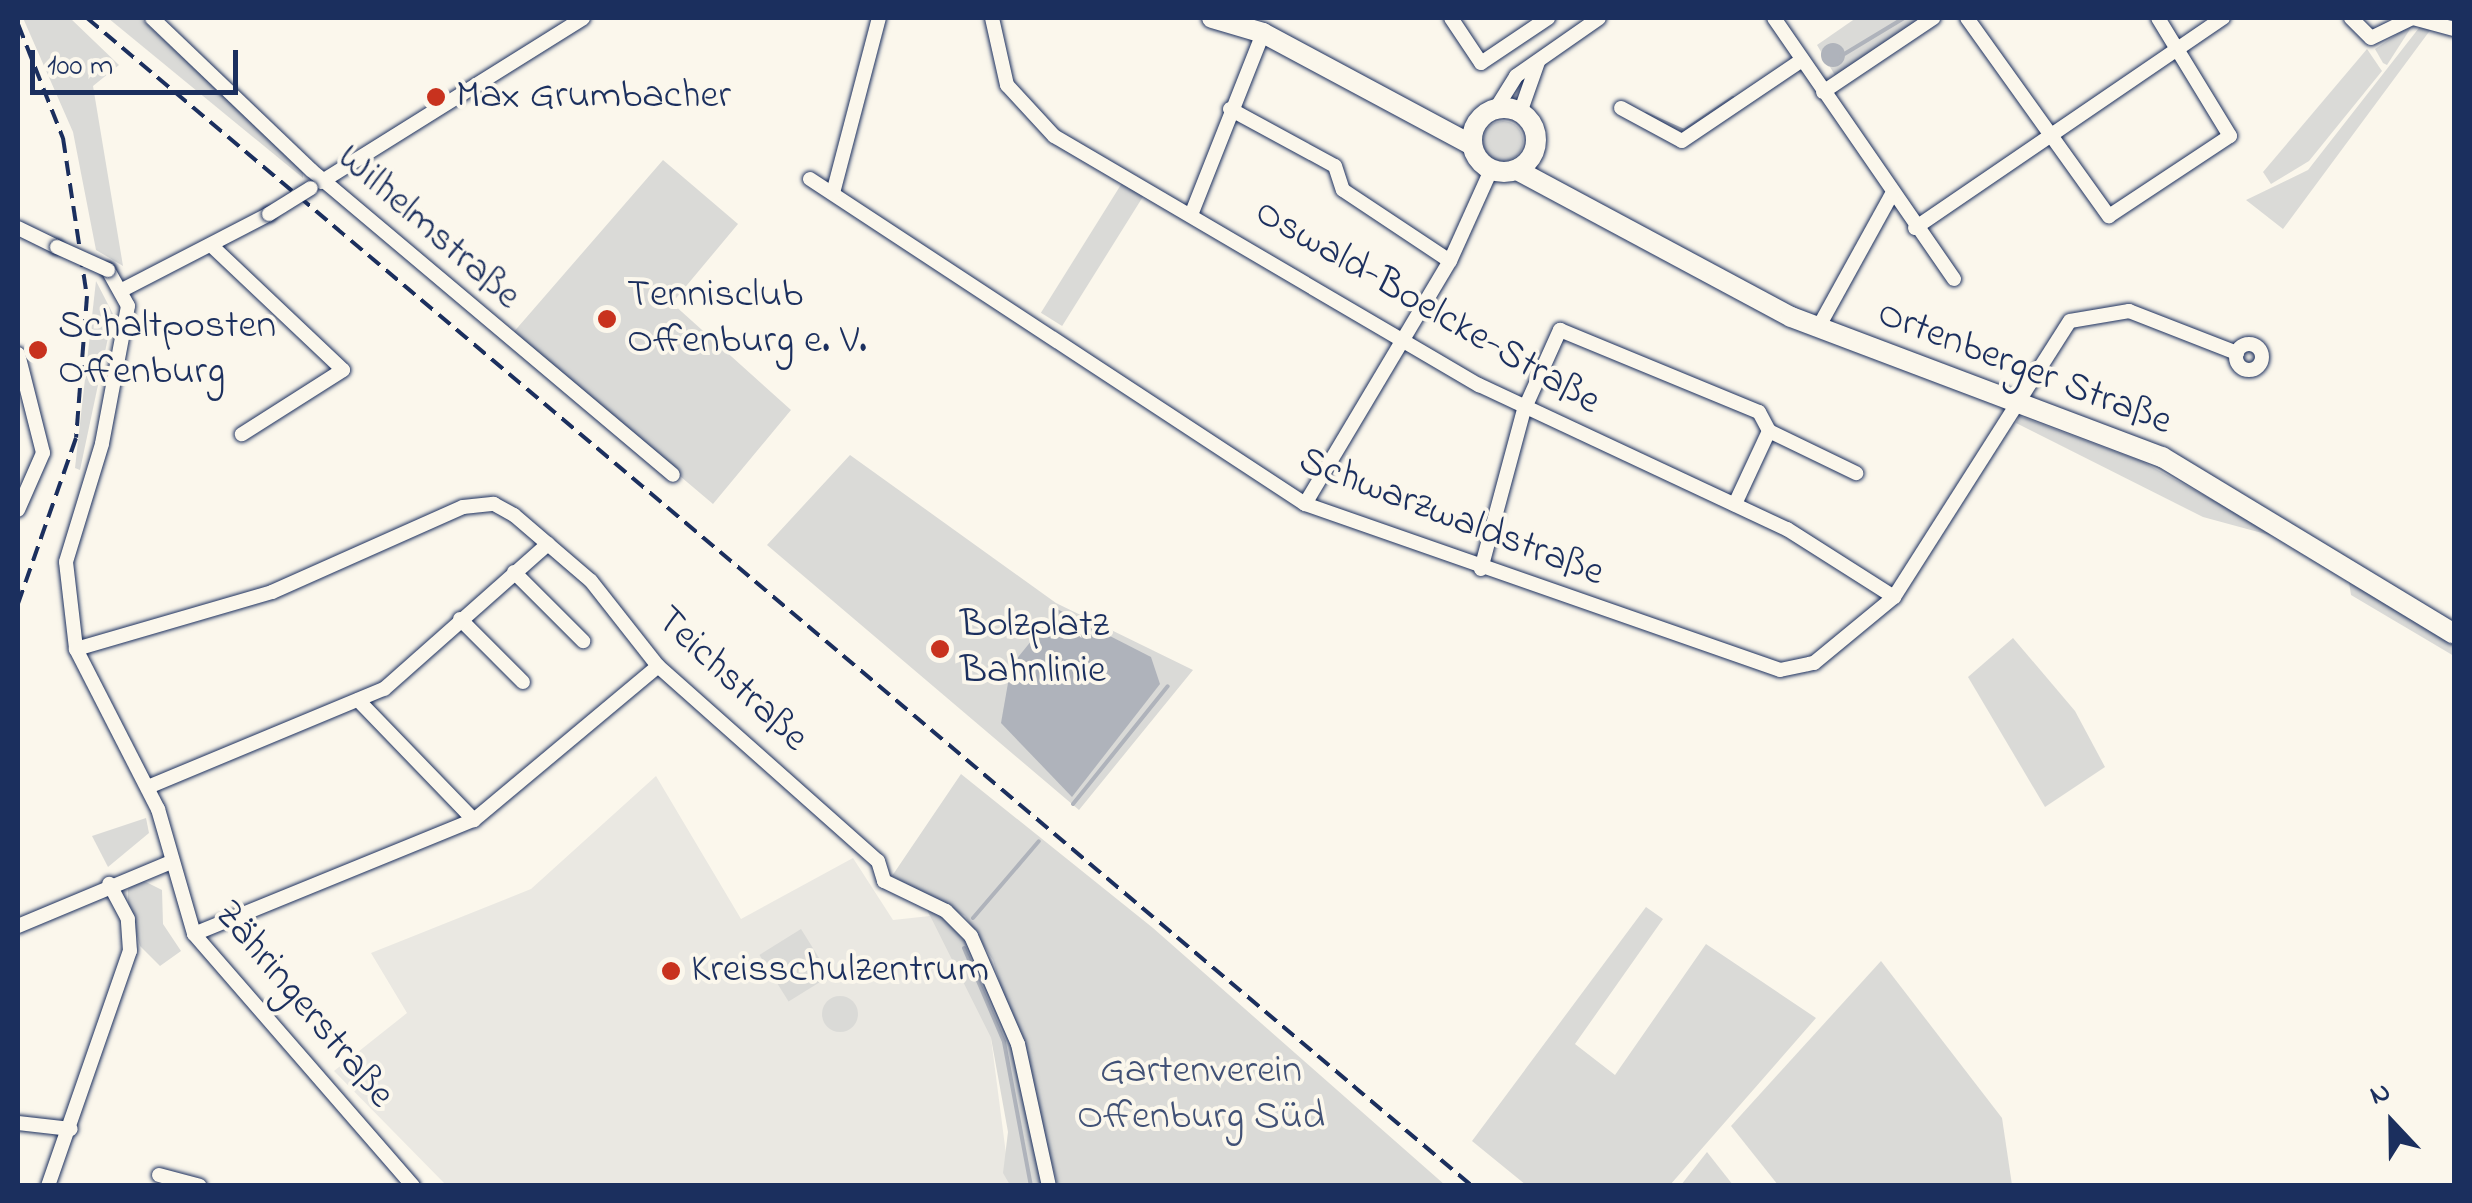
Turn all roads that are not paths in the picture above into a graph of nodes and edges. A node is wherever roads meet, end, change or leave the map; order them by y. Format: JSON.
{"nodes":[{"id":1,"x":152,"y":18,"type":"edge"},
{"id":2,"x":583,"y":18,"type":"edge"},
{"id":3,"x":879,"y":18,"type":"edge"},
{"id":4,"x":992,"y":18,"type":"edge"},
{"id":5,"x":1212,"y":18,"type":"edge"},
{"id":6,"x":1245,"y":18,"type":"edge"},
{"id":7,"x":1451,"y":18,"type":"edge"},
{"id":8,"x":1548,"y":18,"type":"edge"},
{"id":9,"x":1599,"y":18,"type":"edge"},
{"id":10,"x":1774,"y":18,"type":"edge"},
{"id":11,"x":1933,"y":18,"type":"edge"},
{"id":12,"x":1967,"y":18,"type":"edge"},
{"id":13,"x":2158,"y":18,"type":"edge"},
{"id":14,"x":2224,"y":18,"type":"edge"},
{"id":15,"x":2351,"y":18,"type":"edge"},
{"id":16,"x":2412,"y":18,"type":"edge"},
{"id":17,"x":2454,"y":30,"type":"edge"},
{"id":18,"x":1262,"y":33,"type":"junction"},
{"id":19,"x":2178,"y":48,"type":"junction"},
{"id":20,"x":1540,"y":57,"type":"junction"},
{"id":21,"x":1802,"y":60,"type":"junction"},
{"id":22,"x":1823,"y":92,"type":"junction"},
{"id":23,"x":1621,"y":108,"type":"dead end"},
{"id":24,"x":1409,"y":109,"type":"junction"},
{"id":25,"x":1230,"y":110,"type":"junction"},
{"id":26,"x":1520,"y":112,"type":"junction"},
{"id":27,"x":1487,"y":116,"type":"junction"},
{"id":28,"x":2047,"y":137,"type":"junction"},
{"id":29,"x":1472,"y":145,"type":"junction"},
{"id":30,"x":1534,"y":151,"type":"junction"},
{"id":31,"x":1491,"y":170,"type":"junction"},
{"id":32,"x":1517,"y":170,"type":"junction"},
{"id":33,"x":810,"y":179,"type":"dead end"},
{"id":34,"x":326,"y":180,"type":"junction"},
{"id":35,"x":1559,"y":188,"type":"junction"},
{"id":36,"x":833,"y":193,"type":"junction"},
{"id":37,"x":1892,"y":194,"type":"junction"},
{"id":38,"x":1192,"y":210,"type":"junction"},
{"id":39,"x":18,"y":228,"type":"edge"},
{"id":40,"x":1915,"y":228,"type":"junction"},
{"id":41,"x":213,"y":247,"type":"junction"},
{"id":42,"x":1450,"y":261,"type":"junction"},
{"id":43,"x":1954,"y":279,"type":"dead end"},
{"id":44,"x":124,"y":289,"type":"junction"},
{"id":45,"x":1818,"y":328,"type":"junction"},
{"id":46,"x":1400,"y":340,"type":"junction"},
{"id":47,"x":2236,"y":353,"type":"dead end"},
{"id":48,"x":18,"y":354,"type":"edge"},
{"id":49,"x":2016,"y":402,"type":"junction"},
{"id":50,"x":1524,"y":410,"type":"junction"},
{"id":51,"x":1769,"y":431,"type":"junction"},
{"id":52,"x":242,"y":434,"type":"dead end"},
{"id":53,"x":1856,"y":473,"type":"dead end"},
{"id":54,"x":673,"y":475,"type":"dead end"},
{"id":55,"x":1305,"y":504,"type":"junction"},
{"id":56,"x":1735,"y":504,"type":"junction"},
{"id":57,"x":18,"y":510,"type":"edge"},
{"id":58,"x":548,"y":544,"type":"junction"},
{"id":59,"x":1481,"y":569,"type":"junction"},
{"id":60,"x":514,"y":572,"type":"junction"},
{"id":61,"x":1894,"y":597,"type":"junction"},
{"id":62,"x":460,"y":618,"type":"junction"},
{"id":63,"x":2454,"y":634,"type":"edge"},
{"id":64,"x":583,"y":640,"type":"dead end"},
{"id":65,"x":76,"y":650,"type":"junction"},
{"id":66,"x":658,"y":666,"type":"junction"},
{"id":67,"x":523,"y":682,"type":"dead end"},
{"id":68,"x":358,"y":700,"type":"junction"},
{"id":69,"x":148,"y":787,"type":"junction"},
{"id":70,"x":474,"y":820,"type":"junction"},
{"id":71,"x":170,"y":862,"type":"junction"},
{"id":72,"x":109,"y":884,"type":"junction"},
{"id":73,"x":18,"y":926,"type":"edge"},
{"id":74,"x":194,"y":934,"type":"junction"},
{"id":75,"x":18,"y":1123,"type":"edge"},
{"id":76,"x":70,"y":1129,"type":"junction"},
{"id":77,"x":159,"y":1175,"type":"dead end"},
{"id":78,"x":48,"y":1186,"type":"edge"},
{"id":79,"x":200,"y":1186,"type":"edge"},
{"id":80,"x":413,"y":1186,"type":"edge"},
{"id":81,"x":1049,"y":1186,"type":"edge"}],
"edges":[{"from":1,"to":34,"type":"street","name":"Wilhelmstraße"},
{"from":2,"to":34,"type":"street"},
{"from":3,"to":36,"type":"street"},
{"from":4,"to":38,"type":"street","name":"Oswald-Boelcke-Straße"},
{"from":5,"to":18,"type":"main road"},
{"from":6,"to":18,"type":"main road"},
{"from":7,"to":8,"type":"street"},
{"from":9,"to":20,"type":"street"},
{"from":10,"to":21,"type":"street"},
{"from":11,"to":22,"type":"street"},
{"from":12,"to":28,"type":"street"},
{"from":13,"to":19,"type":"street"},
{"from":14,"to":19,"type":"street"},
{"from":15,"to":16,"type":"street"},
{"from":16,"to":17,"type":"street"},
{"from":18,"to":24,"type":"main road"},
{"from":18,"to":25,"type":"street"},
{"from":19,"to":28,"type":"street"},
{"from":19,"to":28,"type":"street"},
{"from":20,"to":26,"type":"street"},
{"from":20,"to":27,"type":"street"},
{"from":21,"to":22,"type":"street"},
{"from":21,"to":23,"type":"street"},
{"from":22,"to":37,"type":"street"},
{"from":24,"to":27,"type":"main road"},
{"from":24,"to":29,"type":"main road"},
{"from":25,"to":38,"type":"street"},
{"from":25,"to":42,"type":"street"},
{"from":26,"to":27,"type":"main road"},
{"from":26,"to":30,"type":"main road"},
{"from":27,"to":29,"type":"main road"},
{"from":28,"to":40,"type":"street"},
{"from":29,"to":31,"type":"main road"},
{"from":30,"to":32,"type":"main road"},
{"from":30,"to":35,"type":"main road","name":"Ortenberger Straße"},
{"from":31,"to":32,"type":"main road"},
{"from":31,"to":42,"type":"street"},
{"from":32,"to":35,"type":"main road","name":"Ortenberger Straße"},
{"from":33,"to":36,"type":"street","name":"Schwarzwaldstraße"},
{"from":34,"to":41,"type":"street","bridge":true},
{"from":34,"to":54,"type":"street","name":"Wilhelmstraße"},
{"from":35,"to":45,"type":"main road","name":"Ortenberger Straße"},
{"from":36,"to":55,"type":"street","name":"Schwarzwaldstraße"},
{"from":37,"to":40,"type":"street"},
{"from":37,"to":45,"type":"street"},
{"from":38,"to":46,"type":"street","name":"Oswald-Boelcke-Straße"},
{"from":39,"to":44,"type":"street","bridge":true},
{"from":40,"to":43,"type":"street"},
{"from":41,"to":44,"type":"street"},
{"from":41,"to":52,"type":"street"},
{"from":42,"to":46,"type":"street"},
{"from":44,"to":65,"type":"street","name":"Zähringerstraße"},
{"from":45,"to":49,"type":"main road","name":"Ortenberger Straße"},
{"from":46,"to":50,"type":"street","name":"Oswald-Boelcke-Straße"},
{"from":46,"to":55,"type":"street"},
{"from":47,"to":49,"type":"street","name":"Schwarzwaldstraße"},
{"from":48,"to":57,"type":"street"},
{"from":49,"to":61,"type":"street","name":"Schwarzwaldstraße"},
{"from":49,"to":63,"type":"main road","name":"Ortenberger Straße"},
{"from":50,"to":51,"type":"street"},
{"from":50,"to":56,"type":"street","name":"Oswald-Boelcke-Straße"},
{"from":50,"to":59,"type":"street"},
{"from":51,"to":53,"type":"street"},
{"from":51,"to":56,"type":"street"},
{"from":55,"to":59,"type":"street","name":"Schwarzwaldstraße"},
{"from":56,"to":61,"type":"street","name":"Oswald-Boelcke-Straße"},
{"from":58,"to":60,"type":"street"},
{"from":58,"to":65,"type":"street","name":"Teichstraße"},
{"from":58,"to":66,"type":"street","name":"Teichstraße"},
{"from":59,"to":61,"type":"street","name":"Schwarzwaldstraße"},
{"from":60,"to":62,"type":"street"},
{"from":60,"to":64,"type":"street"},
{"from":62,"to":67,"type":"street"},
{"from":62,"to":68,"type":"street"},
{"from":65,"to":69,"type":"street","name":"Zähringerstraße"},
{"from":66,"to":70,"type":"street"},
{"from":66,"to":81,"type":"street","name":"Teichstraße"},
{"from":68,"to":69,"type":"street"},
{"from":68,"to":70,"type":"street"},
{"from":69,"to":71,"type":"street","name":"Zähringerstraße"},
{"from":70,"to":74,"type":"street"},
{"from":71,"to":72,"type":"street"},
{"from":71,"to":74,"type":"street","name":"Zähringerstraße"},
{"from":72,"to":73,"type":"street"},
{"from":72,"to":76,"type":"street"},
{"from":74,"to":80,"type":"street","name":"Zähringerstraße"},
{"from":75,"to":76,"type":"street"},
{"from":76,"to":78,"type":"street"},
{"from":77,"to":79,"type":"street"}]}
